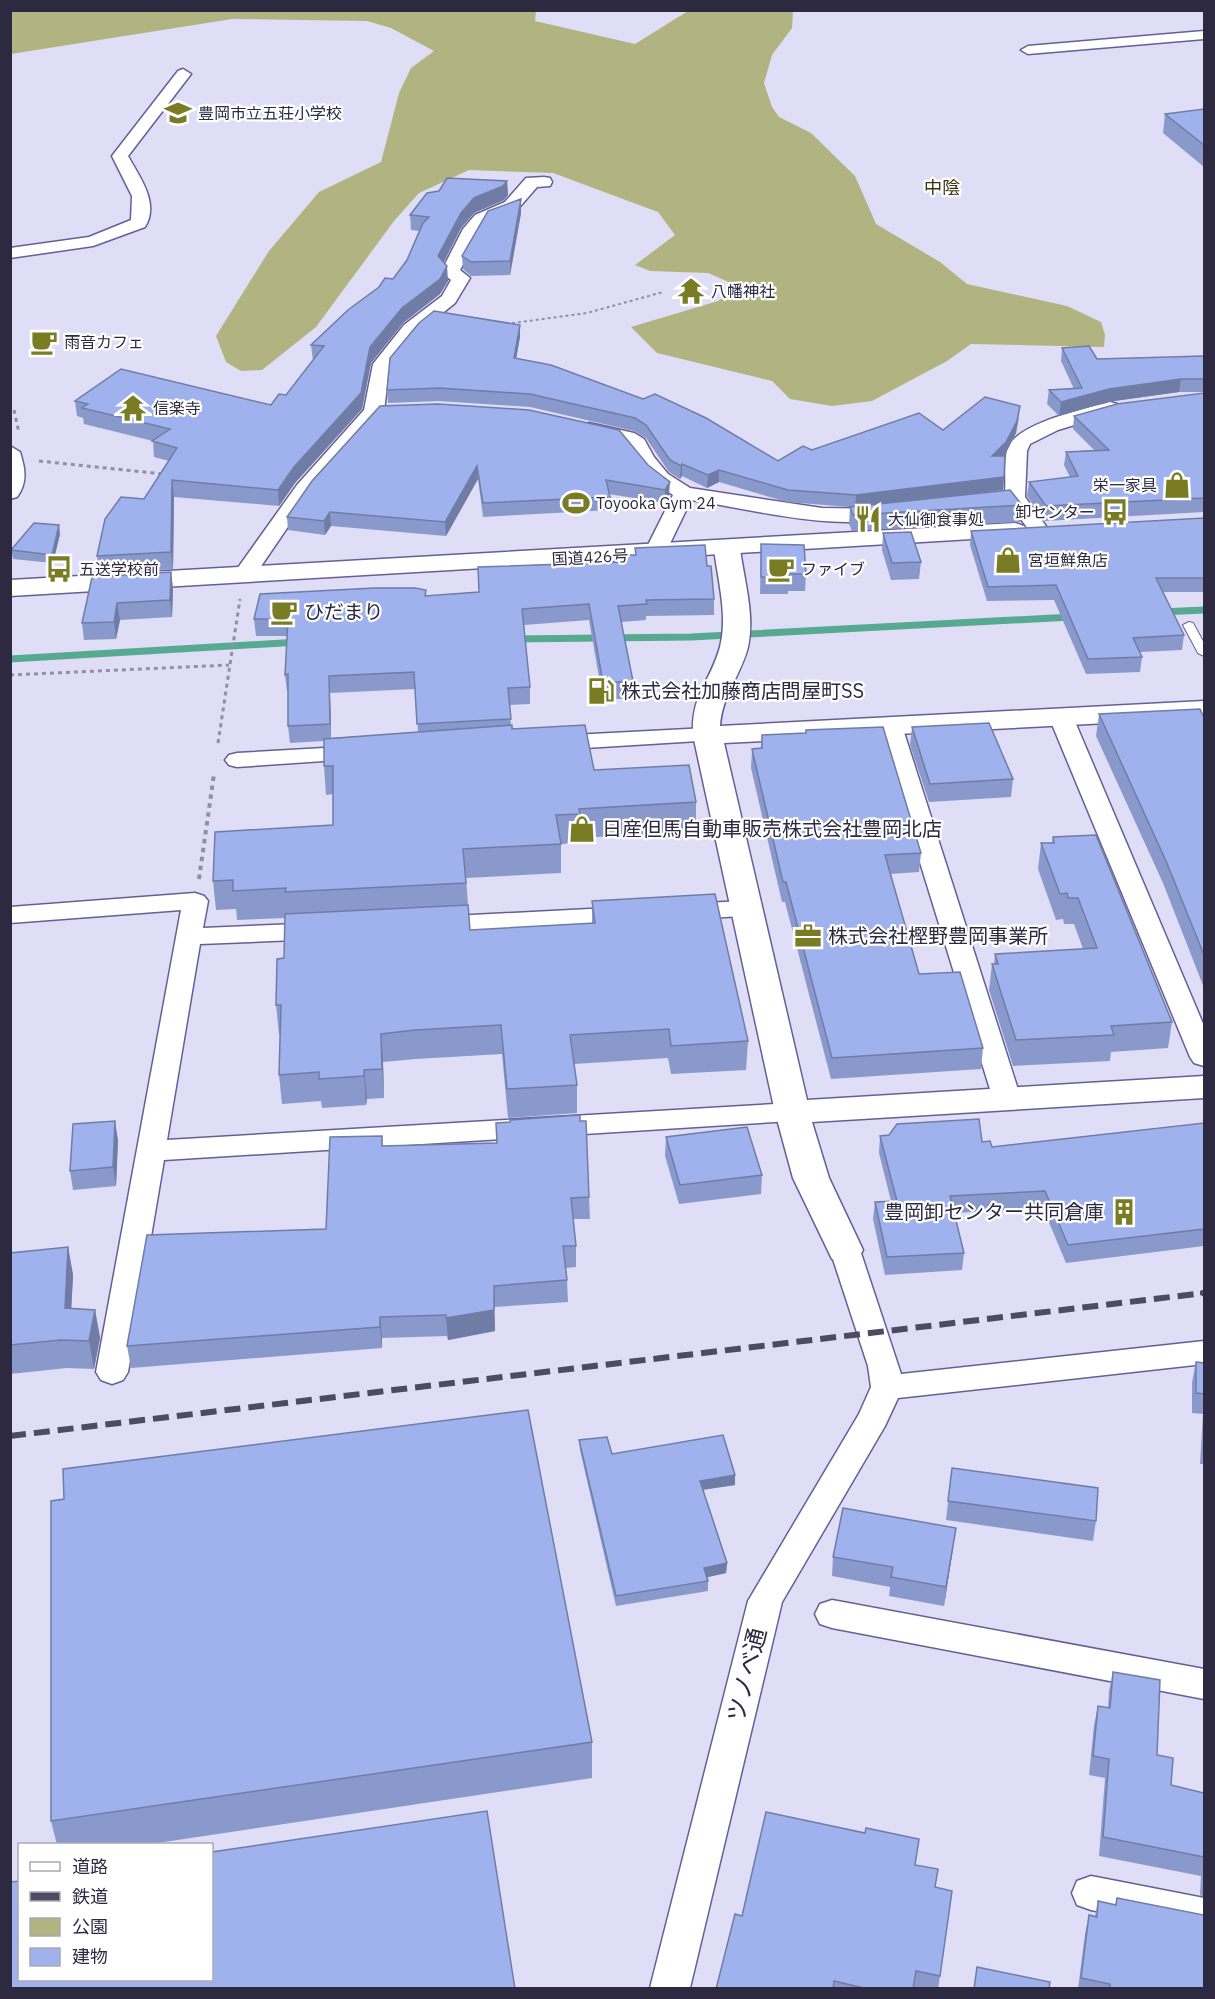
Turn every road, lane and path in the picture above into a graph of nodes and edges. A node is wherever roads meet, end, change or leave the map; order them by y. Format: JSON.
{"nodes":[{"id":1,"x":1204,"y":34,"type":"edge"},
{"id":2,"x":1028,"y":50,"type":"dead end"},
{"id":3,"x":183,"y":74,"type":"dead end"},
{"id":4,"x":544,"y":182,"type":"dead end"},
{"id":5,"x":10,"y":253,"type":"edge"},
{"id":6,"x":663,"y":292,"type":"dead end"},
{"id":7,"x":495,"y":325,"type":"edge"},
{"id":8,"x":1129,"y":404,"type":"edge"},
{"id":9,"x":396,"y":410,"type":"edge"},
{"id":10,"x":374,"y":411,"type":"junction"},
{"id":11,"x":573,"y":425,"type":"edge"},
{"id":12,"x":10,"y":452,"type":"edge"},
{"id":13,"x":38,"y":461,"type":"dead end"},
{"id":14,"x":165,"y":474,"type":"edge"},
{"id":15,"x":10,"y":493,"type":"edge"},
{"id":16,"x":684,"y":493,"type":"junction"},
{"id":17,"x":1015,"y":497,"type":"junction"},
{"id":18,"x":958,"y":505,"type":"edge"},
{"id":19,"x":901,"y":511,"type":"edge"},
{"id":20,"x":1050,"y":529,"type":"joint"},
{"id":21,"x":727,"y":549,"type":"junction"},
{"id":22,"x":655,"y":553,"type":"junction"},
{"id":23,"x":243,"y":576,"type":"junction"},
{"id":24,"x":10,"y":588,"type":"edge"},
{"id":25,"x":1189,"y":625,"type":"dead end"},
{"id":26,"x":1204,"y":653,"type":"edge"},
{"id":27,"x":230,"y":663,"type":"junction"},
{"id":28,"x":10,"y":675,"type":"edge"},
{"id":29,"x":1204,"y":709,"type":"edge"},
{"id":30,"x":1062,"y":717,"type":"junction"},
{"id":31,"x":890,"y":726,"type":"junction"},
{"id":32,"x":708,"y":735,"type":"junction"},
{"id":33,"x":531,"y":744,"type":"edge"},
{"id":34,"x":378,"y":752,"type":"edge"},
{"id":35,"x":227,"y":754,"type":"joint"},
{"id":36,"x":214,"y":771,"type":"dead end"},
{"id":37,"x":195,"y":901,"type":"junction"},
{"id":38,"x":746,"y":909,"type":"junction"},
{"id":39,"x":10,"y":915,"type":"edge"},
{"id":40,"x":414,"y":926,"type":"edge"},
{"id":41,"x":343,"y":929,"type":"edge"},
{"id":42,"x":189,"y":937,"type":"junction"},
{"id":43,"x":1204,"y":1057,"type":"edge"},
{"id":44,"x":1204,"y":1087,"type":"edge"},
{"id":45,"x":1007,"y":1099,"type":"junction"},
{"id":46,"x":792,"y":1112,"type":"junction"},
{"id":47,"x":151,"y":1151,"type":"junction"},
{"id":48,"x":845,"y":1250,"type":"joint"},
{"id":49,"x":1204,"y":1353,"type":"edge"},
{"id":50,"x":112,"y":1372,"type":"dead end"},
{"id":51,"x":887,"y":1387,"type":"junction"},
{"id":52,"x":832,"y":1614,"type":"dead end"},
{"id":53,"x":1204,"y":1684,"type":"edge"},
{"id":54,"x":1091,"y":1893,"type":"dead end"},
{"id":55,"x":1204,"y":1915,"type":"edge"},
{"id":56,"x":670,"y":1989,"type":"edge"}],
"edges":[{"from":1,"to":2,"type":"street"},
{"from":3,"to":5,"type":"street"},
{"from":4,"to":10,"type":"street"},
{"from":6,"to":7,"type":"path"},
{"from":8,"to":17,"type":"street"},
{"from":9,"to":10,"type":"street"},
{"from":10,"to":23,"type":"street"},
{"from":11,"to":16,"type":"street"},
{"from":12,"to":15,"type":"street"},
{"from":13,"to":14,"type":"path"},
{"from":16,"to":19,"type":"street"},
{"from":16,"to":22,"type":"street"},
{"from":17,"to":18,"type":"street"},
{"from":17,"to":20,"type":"street"},
{"from":20,"to":21,"type":"main road","name":"国道426号"},
{"from":21,"to":22,"type":"main road","name":"国道426号"},
{"from":21,"to":32,"type":"main road"},
{"from":22,"to":23,"type":"main road","name":"国道426号"},
{"from":23,"to":24,"type":"main road","name":"国道426号"},
{"from":23,"to":27,"type":"path"},
{"from":25,"to":26,"type":"lane"},
{"from":27,"to":28,"type":"path"},
{"from":27,"to":35,"type":"path"},
{"from":29,"to":30,"type":"main road"},
{"from":30,"to":31,"type":"main road"},
{"from":30,"to":43,"type":"street"},
{"from":31,"to":32,"type":"main road"},
{"from":31,"to":45,"type":"street"},
{"from":32,"to":33,"type":"street"},
{"from":32,"to":38,"type":"main road"},
{"from":34,"to":35,"type":"street"},
{"from":36,"to":37,"type":"path"},
{"from":37,"to":39,"type":"street"},
{"from":37,"to":42,"type":"street"},
{"from":38,"to":40,"type":"street"},
{"from":38,"to":46,"type":"main road"},
{"from":41,"to":42,"type":"street"},
{"from":42,"to":47,"type":"street"},
{"from":44,"to":45,"type":"main road"},
{"from":45,"to":46,"type":"main road"},
{"from":46,"to":47,"type":"street"},
{"from":46,"to":48,"type":"main road"},
{"from":47,"to":50,"type":"street"},
{"from":48,"to":51,"type":"street"},
{"from":49,"to":51,"type":"street"},
{"from":51,"to":56,"type":"street","name":"ツノベ通"},
{"from":52,"to":53,"type":"street"},
{"from":54,"to":55,"type":"street"}]}
